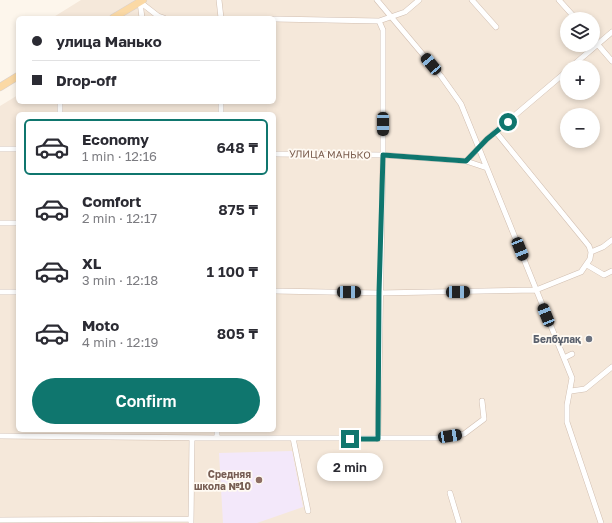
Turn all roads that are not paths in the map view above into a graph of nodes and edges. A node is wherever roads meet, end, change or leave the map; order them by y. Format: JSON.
{"nodes":[{"id":1,"x":219,"y":0,"type":"edge"},
{"id":2,"x":377,"y":0,"type":"edge"},
{"id":3,"x":419,"y":0,"type":"edge"},
{"id":4,"x":472,"y":0,"type":"edge"},
{"id":5,"x":560,"y":0,"type":"edge"},
{"id":6,"x":141,"y":1,"type":"edge"},
{"id":7,"x":570,"y":12,"type":"edge"},
{"id":8,"x":116,"y":16,"type":"edge"},
{"id":9,"x":142,"y":16,"type":"edge"},
{"id":10,"x":158,"y":16,"type":"edge"},
{"id":11,"x":221,"y":16,"type":"edge"},
{"id":12,"x":392,"y":17,"type":"junction"},
{"id":13,"x":276,"y":19,"type":"edge"},
{"id":14,"x":379,"y":21,"type":"junction"},
{"id":15,"x":496,"y":27,"type":"dead end"},
{"id":16,"x":612,"y":32,"type":"edge"},
{"id":17,"x":600,"y":42,"type":"edge"},
{"id":18,"x":600,"y":46,"type":"edge"},
{"id":19,"x":589,"y":52,"type":"edge"},
{"id":20,"x":580,"y":60,"type":"edge"},
{"id":21,"x":612,"y":61,"type":"edge"},
{"id":22,"x":16,"y":77,"type":"edge"},
{"id":23,"x":560,"y":77,"type":"edge"},
{"id":24,"x":0,"y":87,"type":"edge"},
{"id":25,"x":496,"y":132,"type":"junction"},
{"id":26,"x":479,"y":148,"type":"junction"},
{"id":27,"x":0,"y":149,"type":"edge"},
{"id":28,"x":16,"y":149,"type":"edge"},
{"id":29,"x":276,"y":154,"type":"edge"},
{"id":30,"x":383,"y":155,"type":"junction"},
{"id":31,"x":466,"y":161,"type":"junction"},
{"id":32,"x":487,"y":168,"type":"junction"},
{"id":33,"x":0,"y":223,"type":"edge"},
{"id":34,"x":16,"y":223,"type":"edge"},
{"id":35,"x":612,"y":240,"type":"edge"},
{"id":36,"x":591,"y":252,"type":"junction"},
{"id":37,"x":587,"y":265,"type":"junction"},
{"id":38,"x":612,"y":271,"type":"edge"},
{"id":39,"x":536,"y":290,"type":"junction"},
{"id":40,"x":276,"y":291,"type":"edge"},
{"id":41,"x":0,"y":292,"type":"edge"},
{"id":42,"x":16,"y":292,"type":"edge"},
{"id":43,"x":379,"y":293,"type":"junction"},
{"id":44,"x":572,"y":354,"type":"dead end"},
{"id":45,"x":564,"y":358,"type":"junction"},
{"id":46,"x":612,"y":367,"type":"edge"},
{"id":47,"x":571,"y":391,"type":"junction"},
{"id":48,"x":482,"y":401,"type":"dead end"},
{"id":49,"x":217,"y":432,"type":"edge"},
{"id":50,"x":0,"y":436,"type":"edge"},
{"id":51,"x":192,"y":438,"type":"junction"},
{"id":52,"x":217,"y":438,"type":"junction"},
{"id":53,"x":293,"y":438,"type":"junction"},
{"id":54,"x":378,"y":439,"type":"junction"},
{"id":55,"x":450,"y":493,"type":"dead end"},
{"id":56,"x":308,"y":511,"type":"dead end"},
{"id":57,"x":0,"y":520,"type":"edge"},
{"id":58,"x":59,"y":521,"type":"edge"},
{"id":59,"x":121,"y":521,"type":"edge"},
{"id":60,"x":191,"y":521,"type":"edge"},
{"id":61,"x":459,"y":523,"type":"edge"},
{"id":62,"x":601,"y":523,"type":"edge"}],
"edges":[{"from":1,"to":11,"type":"street"},
{"from":2,"to":12,"type":"street"},
{"from":3,"to":12,"type":"street"},
{"from":4,"to":15,"type":"street"},
{"from":5,"to":7,"type":"street"},
{"from":6,"to":8,"type":"main road"},
{"from":6,"to":9,"type":"street"},
{"from":6,"to":10,"type":"street"},
{"from":12,"to":14,"type":"street"},
{"from":12,"to":26,"type":"street"},
{"from":13,"to":14,"type":"street"},
{"from":14,"to":30,"type":"street"},
{"from":16,"to":17,"type":"street"},
{"from":18,"to":21,"type":"street"},
{"from":19,"to":20,"type":"street"},
{"from":22,"to":24,"type":"main road"},
{"from":23,"to":25,"type":"street"},
{"from":25,"to":26,"type":"street"},
{"from":25,"to":36,"type":"street"},
{"from":26,"to":31,"type":"street"},
{"from":26,"to":32,"type":"street"},
{"from":27,"to":28,"type":"street"},
{"from":29,"to":30,"type":"street","name":"УЛИЦА МАНЬКО"},
{"from":30,"to":31,"type":"street","name":"УЛИЦА МАНЬКО"},
{"from":30,"to":43,"type":"street"},
{"from":31,"to":32,"type":"street","name":"УЛИЦА МАНЬКО"},
{"from":32,"to":39,"type":"street"},
{"from":33,"to":34,"type":"street"},
{"from":35,"to":36,"type":"street"},
{"from":36,"to":37,"type":"street"},
{"from":37,"to":38,"type":"street"},
{"from":37,"to":39,"type":"street"},
{"from":39,"to":43,"type":"street"},
{"from":39,"to":45,"type":"street"},
{"from":40,"to":43,"type":"street"},
{"from":41,"to":42,"type":"street"},
{"from":43,"to":54,"type":"street"},
{"from":44,"to":45,"type":"street"},
{"from":45,"to":47,"type":"street"},
{"from":46,"to":47,"type":"street"},
{"from":47,"to":62,"type":"street"},
{"from":48,"to":54,"type":"street"},
{"from":49,"to":52,"type":"street"},
{"from":50,"to":51,"type":"street"},
{"from":51,"to":52,"type":"street"},
{"from":51,"to":60,"type":"street"},
{"from":52,"to":53,"type":"street"},
{"from":53,"to":54,"type":"street"},
{"from":53,"to":56,"type":"street"},
{"from":55,"to":61,"type":"street"},
{"from":57,"to":58,"type":"street"},
{"from":58,"to":59,"type":"street"},
{"from":59,"to":60,"type":"street"}]}
